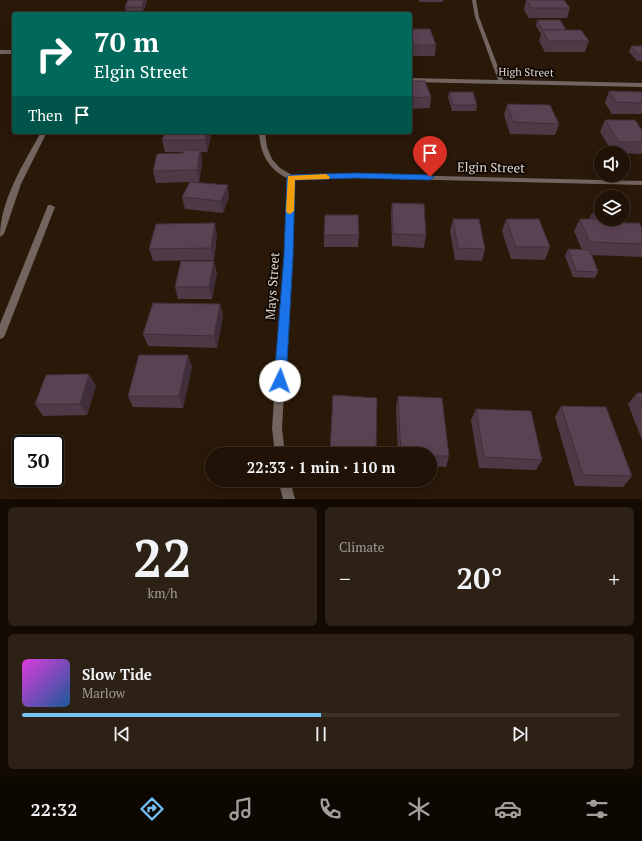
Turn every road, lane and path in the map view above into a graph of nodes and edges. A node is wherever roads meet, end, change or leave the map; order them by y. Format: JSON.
{"nodes":[{"id":1,"x":474,"y":0,"type":"edge"},
{"id":2,"x":0,"y":52,"type":"edge"},
{"id":3,"x":12,"y":52,"type":"edge"},
{"id":4,"x":412,"y":80,"type":"edge"},
{"id":5,"x":501,"y":82,"type":"junction"},
{"id":6,"x":642,"y":84,"type":"edge"},
{"id":7,"x":43,"y":134,"type":"edge"},
{"id":8,"x":262,"y":134,"type":"edge"},
{"id":9,"x":291,"y":177,"type":"junction"},
{"id":10,"x":642,"y":183,"type":"edge"},
{"id":11,"x":51,"y":207,"type":"dead end"},
{"id":12,"x":0,"y":234,"type":"edge"},
{"id":13,"x":0,"y":336,"type":"edge"},
{"id":14,"x":279,"y":447,"type":"edge"},
{"id":15,"x":286,"y":487,"type":"edge"},
{"id":16,"x":289,"y":499,"type":"edge"}],
"edges":[{"from":1,"to":5,"type":"street"},
{"from":2,"to":3,"type":"street"},
{"from":4,"to":5,"type":"street","name":"High Street"},
{"from":5,"to":6,"type":"street","name":"High Street"},
{"from":7,"to":12,"type":"street"},
{"from":8,"to":9,"type":"street"},
{"from":9,"to":10,"type":"street","name":"Elgin Street"},
{"from":9,"to":14,"type":"street","name":"Mays Street"},
{"from":11,"to":13,"type":"street"},
{"from":15,"to":16,"type":"street"}]}
